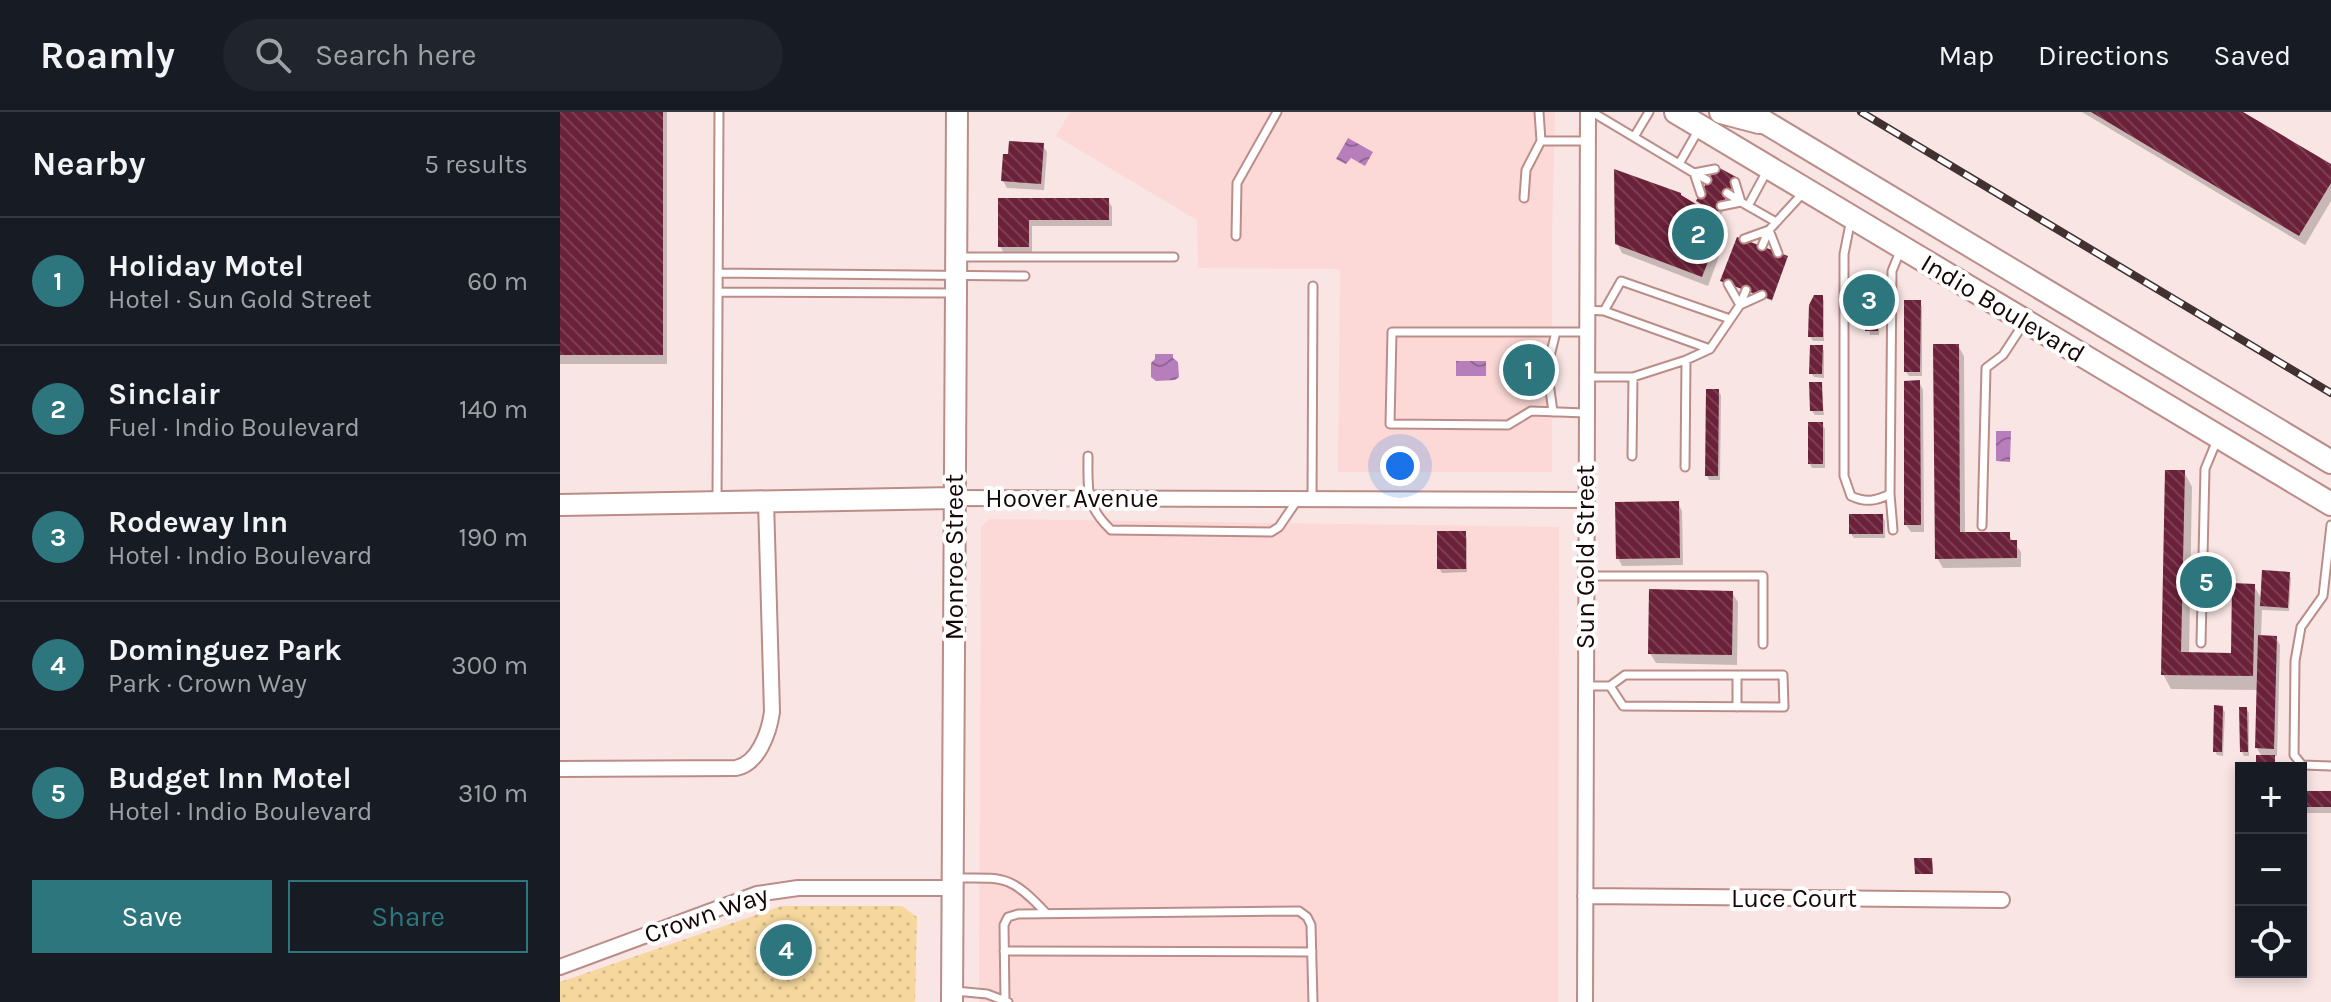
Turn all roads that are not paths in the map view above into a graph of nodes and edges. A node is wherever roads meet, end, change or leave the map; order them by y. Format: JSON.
{"nodes":[{"id":1,"x":719,"y":112,"type":"edge"},
{"id":2,"x":957,"y":112,"type":"edge"},
{"id":3,"x":1277,"y":112,"type":"edge"},
{"id":4,"x":1539,"y":112,"type":"edge"},
{"id":5,"x":1590,"y":112,"type":"edge"},
{"id":6,"x":1649,"y":112,"type":"edge"},
{"id":7,"x":1676,"y":112,"type":"edge"},
{"id":8,"x":1721,"y":112,"type":"edge"},
{"id":9,"x":1748,"y":112,"type":"edge"},
{"id":10,"x":1768,"y":124,"type":"junction"},
{"id":11,"x":1701,"y":127,"type":"junction"},
{"id":12,"x":1634,"y":137,"type":"junction"},
{"id":13,"x":1541,"y":141,"type":"junction"},
{"id":14,"x":1588,"y":141,"type":"junction"},
{"id":15,"x":1679,"y":164,"type":"junction"},
{"id":16,"x":1769,"y":168,"type":"junction"},
{"id":17,"x":1715,"y":169,"type":"dead end"},
{"id":18,"x":1694,"y":173,"type":"junction"},
{"id":19,"x":1707,"y":180,"type":"dead end"},
{"id":20,"x":1735,"y":182,"type":"dead end"},
{"id":21,"x":1806,"y":190,"type":"junction"},
{"id":22,"x":1727,"y":193,"type":"dead end"},
{"id":23,"x":1701,"y":194,"type":"dead end"},
{"id":24,"x":1524,"y":198,"type":"dead end"},
{"id":25,"x":1745,"y":204,"type":"junction"},
{"id":26,"x":1721,"y":206,"type":"dead end"},
{"id":27,"x":1851,"y":217,"type":"junction"},
{"id":28,"x":1776,"y":222,"type":"junction"},
{"id":29,"x":1769,"y":230,"type":"junction"},
{"id":30,"x":1236,"y":236,"type":"dead end"},
{"id":31,"x":1744,"y":239,"type":"dead end"},
{"id":32,"x":1762,"y":246,"type":"dead end"},
{"id":33,"x":1902,"y":247,"type":"junction"},
{"id":34,"x":1778,"y":253,"type":"dead end"},
{"id":35,"x":1174,"y":257,"type":"dead end"},
{"id":36,"x":718,"y":273,"type":"junction"},
{"id":37,"x":955,"y":276,"type":"junction"},
{"id":38,"x":1025,"y":276,"type":"dead end"},
{"id":39,"x":1728,"y":284,"type":"dead end"},
{"id":40,"x":1313,"y":286,"type":"dead end"},
{"id":41,"x":1746,"y":290,"type":"dead end"},
{"id":42,"x":718,"y":292,"type":"junction"},
{"id":43,"x":1762,"y":295,"type":"dead end"},
{"id":44,"x":1740,"y":305,"type":"junction"},
{"id":45,"x":1587,"y":310,"type":"junction"},
{"id":46,"x":1604,"y":311,"type":"junction"},
{"id":47,"x":1730,"y":319,"type":"junction"},
{"id":48,"x":2025,"y":321,"type":"junction"},
{"id":49,"x":1556,"y":332,"type":"junction"},
{"id":50,"x":1586,"y":332,"type":"junction"},
{"id":51,"x":1710,"y":349,"type":"junction"},
{"id":52,"x":1686,"y":360,"type":"junction"},
{"id":53,"x":1586,"y":377,"type":"junction"},
{"id":54,"x":1633,"y":377,"type":"junction"},
{"id":55,"x":1553,"y":412,"type":"junction"},
{"id":56,"x":1586,"y":413,"type":"junction"},
{"id":57,"x":2219,"y":437,"type":"junction"},
{"id":58,"x":1088,"y":456,"type":"dead end"},
{"id":59,"x":1632,"y":456,"type":"dead end"},
{"id":60,"x":2331,"y":462,"type":"edge"},
{"id":61,"x":1685,"y":467,"type":"dead end"},
{"id":62,"x":1890,"y":494,"type":"junction"},
{"id":63,"x":954,"y":498,"type":"junction"},
{"id":64,"x":1088,"y":498,"type":"junction"},
{"id":65,"x":1305,"y":499,"type":"junction"},
{"id":66,"x":1585,"y":500,"type":"junction"},
{"id":67,"x":766,"y":501,"type":"junction"},
{"id":68,"x":717,"y":502,"type":"junction"},
{"id":69,"x":2331,"y":504,"type":"edge"},
{"id":70,"x":560,"y":505,"type":"edge"},
{"id":71,"x":2331,"y":525,"type":"edge"},
{"id":72,"x":1982,"y":526,"type":"dead end"},
{"id":73,"x":1893,"y":530,"type":"dead end"},
{"id":74,"x":1585,"y":576,"type":"junction"},
{"id":75,"x":2201,"y":643,"type":"dead end"},
{"id":76,"x":1763,"y":644,"type":"dead end"},
{"id":77,"x":1737,"y":675,"type":"junction"},
{"id":78,"x":1585,"y":686,"type":"junction"},
{"id":79,"x":1610,"y":686,"type":"junction"},
{"id":80,"x":1737,"y":707,"type":"junction"},
{"id":81,"x":2331,"y":766,"type":"edge"},
{"id":82,"x":560,"y":769,"type":"edge"},
{"id":83,"x":953,"y":883,"type":"junction"},
{"id":84,"x":1585,"y":896,"type":"junction"},
{"id":85,"x":2002,"y":900,"type":"dead end"},
{"id":86,"x":1046,"y":913,"type":"junction"},
{"id":87,"x":1004,"y":951,"type":"junction"},
{"id":88,"x":1312,"y":952,"type":"junction"},
{"id":89,"x":560,"y":967,"type":"edge"},
{"id":90,"x":952,"y":996,"type":"edge"},
{"id":91,"x":1006,"y":1002,"type":"edge"},
{"id":92,"x":1313,"y":1002,"type":"edge"},
{"id":93,"x":1585,"y":1002,"type":"edge"}],
"edges":[{"from":1,"to":36,"type":"lane"},
{"from":2,"to":37,"type":"main road","name":"Monroe Street"},
{"from":3,"to":30,"type":"lane"},
{"from":4,"to":13,"type":"lane"},
{"from":5,"to":12,"type":"lane"},
{"from":5,"to":14,"type":"street","name":"Sun Gold Street"},
{"from":6,"to":12,"type":"lane"},
{"from":7,"to":11,"type":"main road","name":"Indio Boulevard"},
{"from":8,"to":10,"type":"main road"},
{"from":9,"to":10,"type":"main road","name":"Indio Boulevard"},
{"from":10,"to":60,"type":"main road","name":"Indio Boulevard"},
{"from":11,"to":15,"type":"lane"},
{"from":11,"to":16,"type":"main road","name":"Indio Boulevard"},
{"from":12,"to":15,"type":"lane"},
{"from":13,"to":14,"type":"lane"},
{"from":13,"to":24,"type":"lane"},
{"from":14,"to":45,"type":"street","name":"Sun Gold Street"},
{"from":15,"to":18,"type":"lane"},
{"from":16,"to":21,"type":"main road","name":"Indio Boulevard"},
{"from":16,"to":25,"type":"lane"},
{"from":17,"to":18,"type":"lane"},
{"from":18,"to":19,"type":"lane"},
{"from":18,"to":23,"type":"lane"},
{"from":20,"to":25,"type":"lane"},
{"from":21,"to":27,"type":"main road","name":"Indio Boulevard"},
{"from":21,"to":28,"type":"lane"},
{"from":22,"to":25,"type":"lane"},
{"from":25,"to":26,"type":"lane"},
{"from":25,"to":28,"type":"lane"},
{"from":27,"to":33,"type":"main road","name":"Indio Boulevard"},
{"from":27,"to":62,"type":"lane"},
{"from":28,"to":29,"type":"lane"},
{"from":29,"to":31,"type":"lane"},
{"from":29,"to":32,"type":"lane"},
{"from":29,"to":34,"type":"lane"},
{"from":33,"to":48,"type":"main road","name":"Indio Boulevard"},
{"from":33,"to":62,"type":"lane"},
{"from":35,"to":37,"type":"lane"},
{"from":36,"to":37,"type":"lane"},
{"from":36,"to":42,"type":"lane"},
{"from":37,"to":38,"type":"lane"},
{"from":37,"to":42,"type":"lane"},
{"from":37,"to":63,"type":"main road","name":"Monroe Street"},
{"from":39,"to":44,"type":"lane"},
{"from":40,"to":65,"type":"lane"},
{"from":41,"to":44,"type":"lane"},
{"from":42,"to":68,"type":"lane"},
{"from":43,"to":44,"type":"lane"},
{"from":44,"to":47,"type":"lane"},
{"from":45,"to":46,"type":"lane"},
{"from":45,"to":50,"type":"street","name":"Sun Gold Street"},
{"from":46,"to":47,"type":"lane"},
{"from":46,"to":51,"type":"lane"},
{"from":47,"to":51,"type":"lane"},
{"from":48,"to":57,"type":"main road","name":"Indio Boulevard"},
{"from":48,"to":72,"type":"lane"},
{"from":49,"to":50,"type":"lane"},
{"from":49,"to":55,"type":"lane"},
{"from":49,"to":55,"type":"lane"},
{"from":50,"to":53,"type":"street","name":"Sun Gold Street"},
{"from":51,"to":52,"type":"lane"},
{"from":52,"to":54,"type":"lane"},
{"from":52,"to":61,"type":"lane"},
{"from":53,"to":54,"type":"lane"},
{"from":53,"to":56,"type":"street","name":"Sun Gold Street"},
{"from":54,"to":59,"type":"lane"},
{"from":55,"to":56,"type":"lane"},
{"from":56,"to":66,"type":"street","name":"Sun Gold Street"},
{"from":57,"to":69,"type":"main road","name":"Indio Boulevard"},
{"from":57,"to":75,"type":"lane"},
{"from":58,"to":64,"type":"lane"},
{"from":62,"to":73,"type":"lane"},
{"from":63,"to":64,"type":"street","name":"Hoover Avenue"},
{"from":63,"to":67,"type":"main road","name":"Hoover Avenue"},
{"from":63,"to":83,"type":"main road","name":"Monroe Street"},
{"from":64,"to":65,"type":"street","name":"Hoover Avenue"},
{"from":64,"to":65,"type":"lane"},
{"from":65,"to":66,"type":"street","name":"Hoover Avenue"},
{"from":66,"to":74,"type":"street","name":"Sun Gold Street"},
{"from":67,"to":68,"type":"main road","name":"Hoover Avenue"},
{"from":67,"to":82,"type":"street"},
{"from":68,"to":70,"type":"main road","name":"Hoover Avenue"},
{"from":71,"to":81,"type":"lane"},
{"from":74,"to":76,"type":"lane"},
{"from":74,"to":78,"type":"street","name":"Sun Gold Street"},
{"from":77,"to":79,"type":"lane"},
{"from":77,"to":80,"type":"lane"},
{"from":77,"to":80,"type":"lane"},
{"from":78,"to":79,"type":"lane"},
{"from":78,"to":84,"type":"street","name":"Sun Gold Street"},
{"from":79,"to":80,"type":"lane"},
{"from":83,"to":86,"type":"lane"},
{"from":83,"to":89,"type":"street","name":"Crown Way"},
{"from":83,"to":90,"type":"main road","name":"Monroe Street"},
{"from":84,"to":85,"type":"street","name":"Luce Court"},
{"from":84,"to":93,"type":"street","name":"Sun Gold Street"},
{"from":86,"to":87,"type":"lane"},
{"from":86,"to":88,"type":"lane"},
{"from":87,"to":88,"type":"lane"},
{"from":87,"to":91,"type":"lane"},
{"from":88,"to":92,"type":"lane"},
{"from":90,"to":91,"type":"lane"}]}
